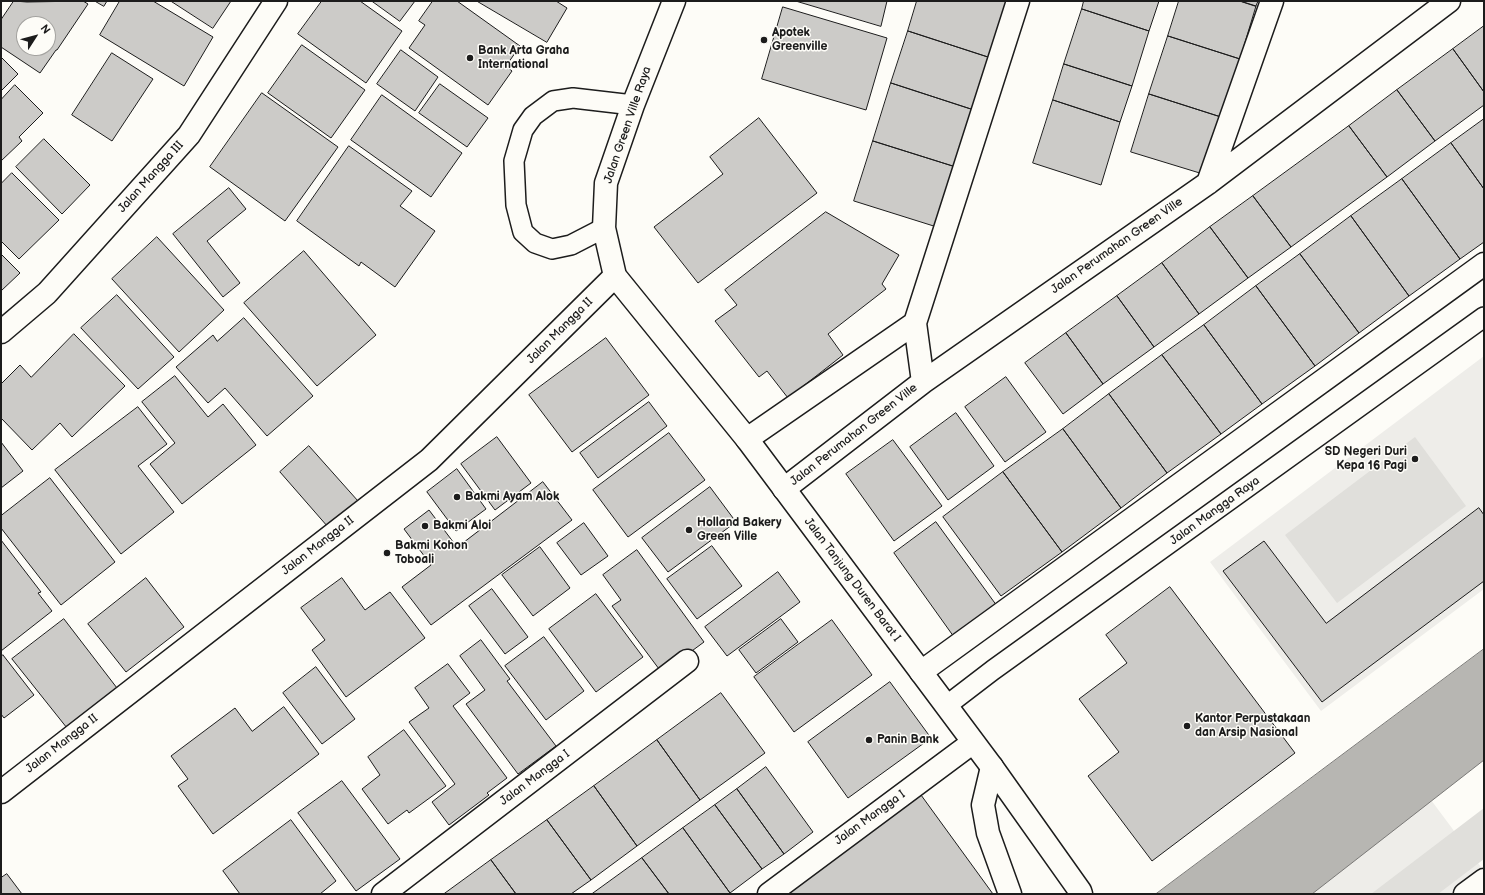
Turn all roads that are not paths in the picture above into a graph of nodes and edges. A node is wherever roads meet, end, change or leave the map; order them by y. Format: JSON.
{"nodes":[{"id":1,"x":276,"y":1,"type":"edge"},
{"id":2,"x":674,"y":1,"type":"edge"},
{"id":3,"x":1018,"y":1,"type":"edge"},
{"id":4,"x":1272,"y":1,"type":"edge"},
{"id":5,"x":1449,"y":1,"type":"edge"},
{"id":6,"x":633,"y":105,"type":"junction"},
{"id":7,"x":1208,"y":183,"type":"junction"},
{"id":8,"x":604,"y":228,"type":"junction"},
{"id":9,"x":1484,"y":264,"type":"edge"},
{"id":10,"x":615,"y":276,"type":"junction"},
{"id":11,"x":1484,"y":316,"type":"edge"},
{"id":12,"x":914,"y":323,"type":"junction"},
{"id":13,"x":1,"y":332,"type":"edge"},
{"id":14,"x":923,"y":382,"type":"junction"},
{"id":15,"x":747,"y":439,"type":"junction"},
{"id":16,"x":784,"y":489,"type":"junction"},
{"id":17,"x":687,"y":661,"type":"dead end"},
{"id":18,"x":921,"y":672,"type":"junction"},
{"id":19,"x":946,"y":706,"type":"junction"},
{"id":20,"x":972,"y":743,"type":"junction"},
{"id":21,"x":992,"y":768,"type":"junction"},
{"id":22,"x":1,"y":792,"type":"edge"},
{"id":23,"x":1484,"y":880,"type":"edge"},
{"id":24,"x":1082,"y":893,"type":"edge"},
{"id":25,"x":383,"y":894,"type":"edge"},
{"id":26,"x":769,"y":894,"type":"edge"},
{"id":27,"x":1010,"y":894,"type":"edge"},
{"id":28,"x":1465,"y":894,"type":"edge"}],
"edges":[{"from":1,"to":13,"type":"street","name":"Jalan Mangga III"},
{"from":2,"to":6,"type":"street","name":"Jalan Green Ville Raya"},
{"from":3,"to":12,"type":"street"},
{"from":4,"to":7,"type":"street"},
{"from":5,"to":7,"type":"street","name":"Jalan Perumahan Green Ville"},
{"from":6,"to":8,"type":"street","name":"Jalan Green Ville Raya"},
{"from":6,"to":8,"type":"lane"},
{"from":7,"to":14,"type":"street","name":"Jalan Perumahan Green Ville"},
{"from":8,"to":10,"type":"street","name":"Jalan Green Ville Raya"},
{"from":9,"to":18,"type":"street"},
{"from":10,"to":15,"type":"street","name":"Jalan Tanjung Duren Barat I"},
{"from":10,"to":22,"type":"street","name":"Jalan Mangga II"},
{"from":11,"to":19,"type":"lane","name":"Jalan Mangga Raya"},
{"from":12,"to":14,"type":"street"},
{"from":12,"to":15,"type":"street"},
{"from":14,"to":16,"type":"street","name":"Jalan Perumahan Green Ville"},
{"from":15,"to":16,"type":"street","name":"Jalan Tanjung Duren Barat I"},
{"from":16,"to":18,"type":"street","name":"Jalan Tanjung Duren Barat I"},
{"from":17,"to":25,"type":"street","name":"Jalan Mangga I"},
{"from":18,"to":19,"type":"street","name":"Jalan Tanjung Duren Barat I"},
{"from":19,"to":20,"type":"street","name":"Jalan Tanjung Duren Barat I"},
{"from":20,"to":21,"type":"street","name":"Jalan Tanjung Duren Barat I"},
{"from":20,"to":26,"type":"street","name":"Jalan Mangga I"},
{"from":21,"to":24,"type":"street","name":"Jalan Tanjung Duren Barat I"},
{"from":21,"to":27,"type":"street"},
{"from":23,"to":28,"type":"street"}]}
